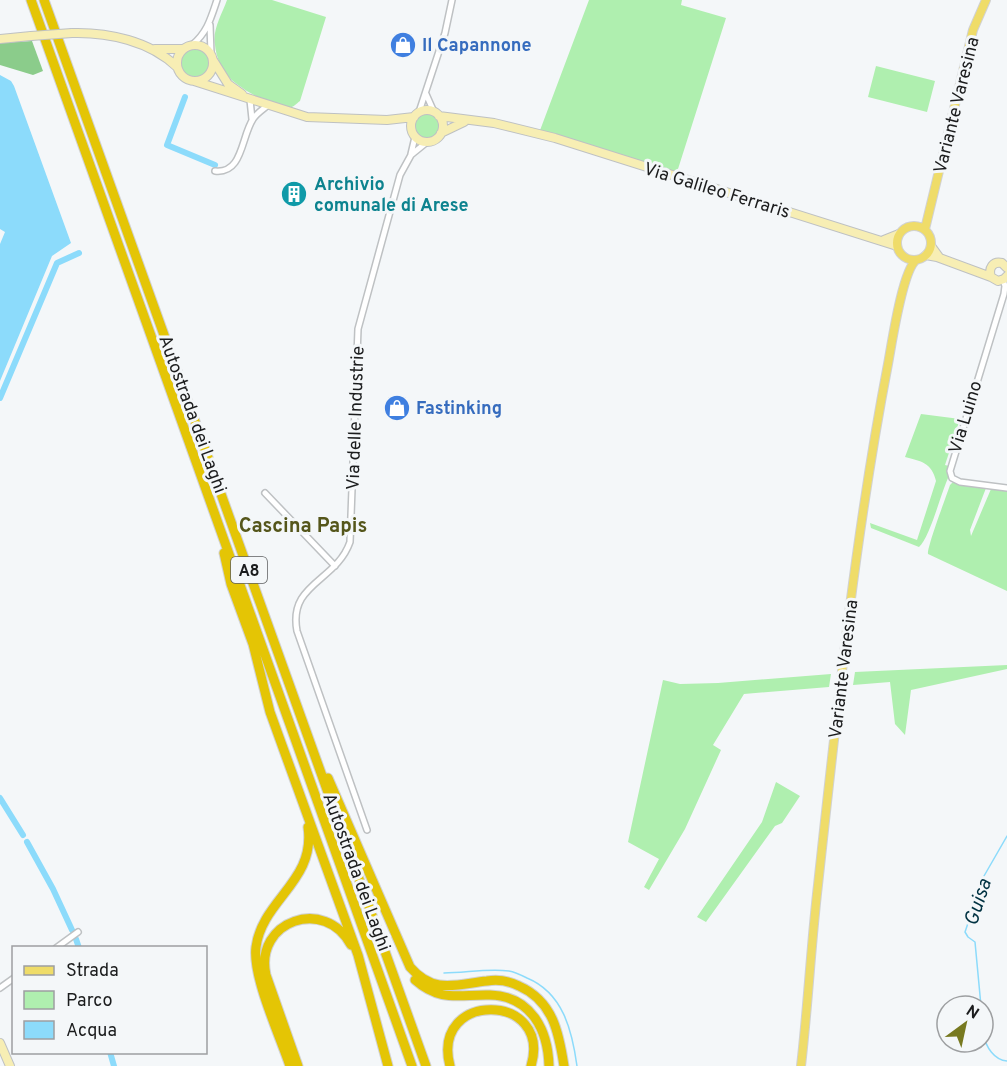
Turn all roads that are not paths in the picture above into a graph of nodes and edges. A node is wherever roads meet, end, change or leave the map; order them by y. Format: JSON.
{"nodes":[{"id":1,"x":32,"y":0,"type":"edge"},
{"id":2,"x":45,"y":0,"type":"edge"},
{"id":3,"x":217,"y":0,"type":"edge"},
{"id":4,"x":452,"y":0,"type":"edge"},
{"id":5,"x":986,"y":0,"type":"edge"},
{"id":6,"x":210,"y":23,"type":"junction"},
{"id":7,"x":0,"y":39,"type":"edge"},
{"id":8,"x":192,"y":45,"type":"junction"},
{"id":9,"x":147,"y":48,"type":"junction"},
{"id":10,"x":183,"y":49,"type":"junction"},
{"id":11,"x":212,"y":57,"type":"junction"},
{"id":12,"x":177,"y":67,"type":"junction"},
{"id":13,"x":194,"y":81,"type":"junction"},
{"id":14,"x":426,"y":92,"type":"junction"},
{"id":15,"x":250,"y":100,"type":"junction"},
{"id":16,"x":267,"y":106,"type":"junction"},
{"id":17,"x":417,"y":114,"type":"junction"},
{"id":18,"x":436,"y":114,"type":"junction"},
{"id":19,"x":252,"y":119,"type":"junction"},
{"id":20,"x":387,"y":120,"type":"junction"},
{"id":21,"x":470,"y":120,"type":"junction"},
{"id":22,"x":413,"y":133,"type":"junction"},
{"id":23,"x":441,"y":133,"type":"junction"},
{"id":24,"x":427,"y":142,"type":"junction"},
{"id":25,"x":411,"y":155,"type":"junction"},
{"id":26,"x":214,"y":171,"type":"dead end"},
{"id":27,"x":928,"y":211,"type":"junction"},
{"id":28,"x":915,"y":225,"type":"junction"},
{"id":29,"x":925,"y":229,"type":"junction"},
{"id":30,"x":899,"y":234,"type":"junction"},
{"id":31,"x":880,"y":240,"type":"junction"},
{"id":32,"x":897,"y":246,"type":"junction"},
{"id":33,"x":931,"y":246,"type":"junction"},
{"id":34,"x":1007,"y":254,"type":"edge"},
{"id":35,"x":926,"y":255,"type":"junction"},
{"id":36,"x":903,"y":256,"type":"junction"},
{"id":37,"x":940,"y":258,"type":"junction"},
{"id":38,"x":916,"y":260,"type":"junction"},
{"id":39,"x":995,"y":264,"type":"junction"},
{"id":40,"x":964,"y":267,"type":"junction"},
{"id":41,"x":1007,"y":267,"type":"edge"},
{"id":42,"x":907,"y":275,"type":"junction"},
{"id":43,"x":1002,"y":279,"type":"edge"},
{"id":44,"x":1007,"y":488,"type":"edge"},
{"id":45,"x":265,"y":494,"type":"dead end"},
{"id":46,"x":214,"y":509,"type":"junction"},
{"id":47,"x":335,"y":566,"type":"junction"},
{"id":48,"x":309,"y":739,"type":"junction"},
{"id":49,"x":291,"y":770,"type":"junction"},
{"id":50,"x":367,"y":830,"type":"dead end"},
{"id":51,"x":382,"y":907,"type":"junction"},
{"id":52,"x":78,"y":932,"type":"dead end"},
{"id":53,"x":59,"y":946,"type":"edge"},
{"id":54,"x":365,"y":981,"type":"junction"},
{"id":55,"x":0,"y":1042,"type":"edge"},
{"id":56,"x":10,"y":1066,"type":"edge"},
{"id":57,"x":290,"y":1066,"type":"edge"},
{"id":58,"x":298,"y":1066,"type":"edge"},
{"id":59,"x":388,"y":1066,"type":"edge"},
{"id":60,"x":412,"y":1066,"type":"edge"},
{"id":61,"x":426,"y":1066,"type":"edge"},
{"id":62,"x":450,"y":1066,"type":"edge"},
{"id":63,"x":531,"y":1066,"type":"edge"},
{"id":64,"x":549,"y":1066,"type":"edge"},
{"id":65,"x":564,"y":1066,"type":"edge"},
{"id":66,"x":801,"y":1066,"type":"edge"}],
"edges":[{"from":1,"to":46,"type":"highway","name":"Autostrada dei Laghi","number":"A8"},
{"from":2,"to":48,"type":"highway","name":"Autostrada dei Laghi","number":"A8"},
{"from":3,"to":6,"type":"street"},
{"from":4,"to":14,"type":"street"},
{"from":5,"to":27,"type":"main road","name":"Variante Varesina"},
{"from":6,"to":8,"type":"street"},
{"from":6,"to":11,"type":"street"},
{"from":7,"to":9,"type":"street","bridge":true},
{"from":8,"to":10,"type":"street"},
{"from":8,"to":11,"type":"street"},
{"from":9,"to":10,"type":"street"},
{"from":9,"to":12,"type":"street"},
{"from":10,"to":12,"type":"street"},
{"from":11,"to":13,"type":"street"},
{"from":11,"to":15,"type":"street"},
{"from":12,"to":13,"type":"street"},
{"from":13,"to":15,"type":"street"},
{"from":14,"to":17,"type":"street"},
{"from":14,"to":18,"type":"street"},
{"from":15,"to":16,"type":"street"},
{"from":15,"to":19,"type":"street"},
{"from":16,"to":19,"type":"street"},
{"from":16,"to":20,"type":"street"},
{"from":17,"to":18,"type":"street"},
{"from":17,"to":20,"type":"street"},
{"from":17,"to":22,"type":"street"},
{"from":18,"to":21,"type":"street","name":"Via Galileo Ferraris"},
{"from":18,"to":23,"type":"street"},
{"from":19,"to":26,"type":"street"},
{"from":20,"to":22,"type":"street"},
{"from":21,"to":23,"type":"street"},
{"from":21,"to":31,"type":"street","name":"Via Galileo Ferraris"},
{"from":22,"to":24,"type":"street"},
{"from":22,"to":25,"type":"street","name":"Via delle Industrie"},
{"from":23,"to":24,"type":"street"},
{"from":24,"to":25,"type":"street","name":"Via delle Industrie"},
{"from":25,"to":47,"type":"street","name":"Via delle Industrie"},
{"from":27,"to":28,"type":"main road","name":"Variante Varesina"},
{"from":27,"to":29,"type":"main road","name":"Variante Varesina"},
{"from":28,"to":29,"type":"main road"},
{"from":28,"to":30,"type":"main road","name":"Variante Varesina"},
{"from":29,"to":33,"type":"main road","name":"Variante Varesina"},
{"from":30,"to":31,"type":"street"},
{"from":30,"to":32,"type":"main road"},
{"from":31,"to":32,"type":"street","name":"Via Galileo Ferraris"},
{"from":32,"to":36,"type":"main road","name":"Variante Varesina"},
{"from":33,"to":35,"type":"main road"},
{"from":33,"to":37,"type":"street"},
{"from":34,"to":39,"type":"street"},
{"from":35,"to":37,"type":"street"},
{"from":35,"to":38,"type":"main road"},
{"from":36,"to":38,"type":"main road"},
{"from":36,"to":42,"type":"main road","name":"Variante Varesina"},
{"from":37,"to":40,"type":"street"},
{"from":38,"to":42,"type":"main road","name":"Variante Varesina"},
{"from":39,"to":40,"type":"street"},
{"from":39,"to":41,"type":"street"},
{"from":39,"to":43,"type":"street"},
{"from":40,"to":43,"type":"street"},
{"from":42,"to":66,"type":"main road","name":"Variante Varesina"},
{"from":43,"to":44,"type":"street","name":"Via Luino"},
{"from":45,"to":47,"type":"street"},
{"from":46,"to":49,"type":"highway"},
{"from":46,"to":60,"type":"highway","name":"Autostrada dei Laghi","number":"A8"},
{"from":47,"to":50,"type":"street","name":"Via delle Industrie"},
{"from":48,"to":51,"type":"highway"},
{"from":48,"to":61,"type":"highway","name":"Autostrada dei Laghi","number":"A8"},
{"from":49,"to":54,"type":"highway"},
{"from":49,"to":57,"type":"highway"},
{"from":51,"to":64,"type":"highway"},
{"from":51,"to":65,"type":"highway"},
{"from":52,"to":53,"type":"street"},
{"from":54,"to":58,"type":"highway"},
{"from":54,"to":59,"type":"highway"},
{"from":55,"to":56,"type":"street"},
{"from":62,"to":63,"type":"highway"}]}
